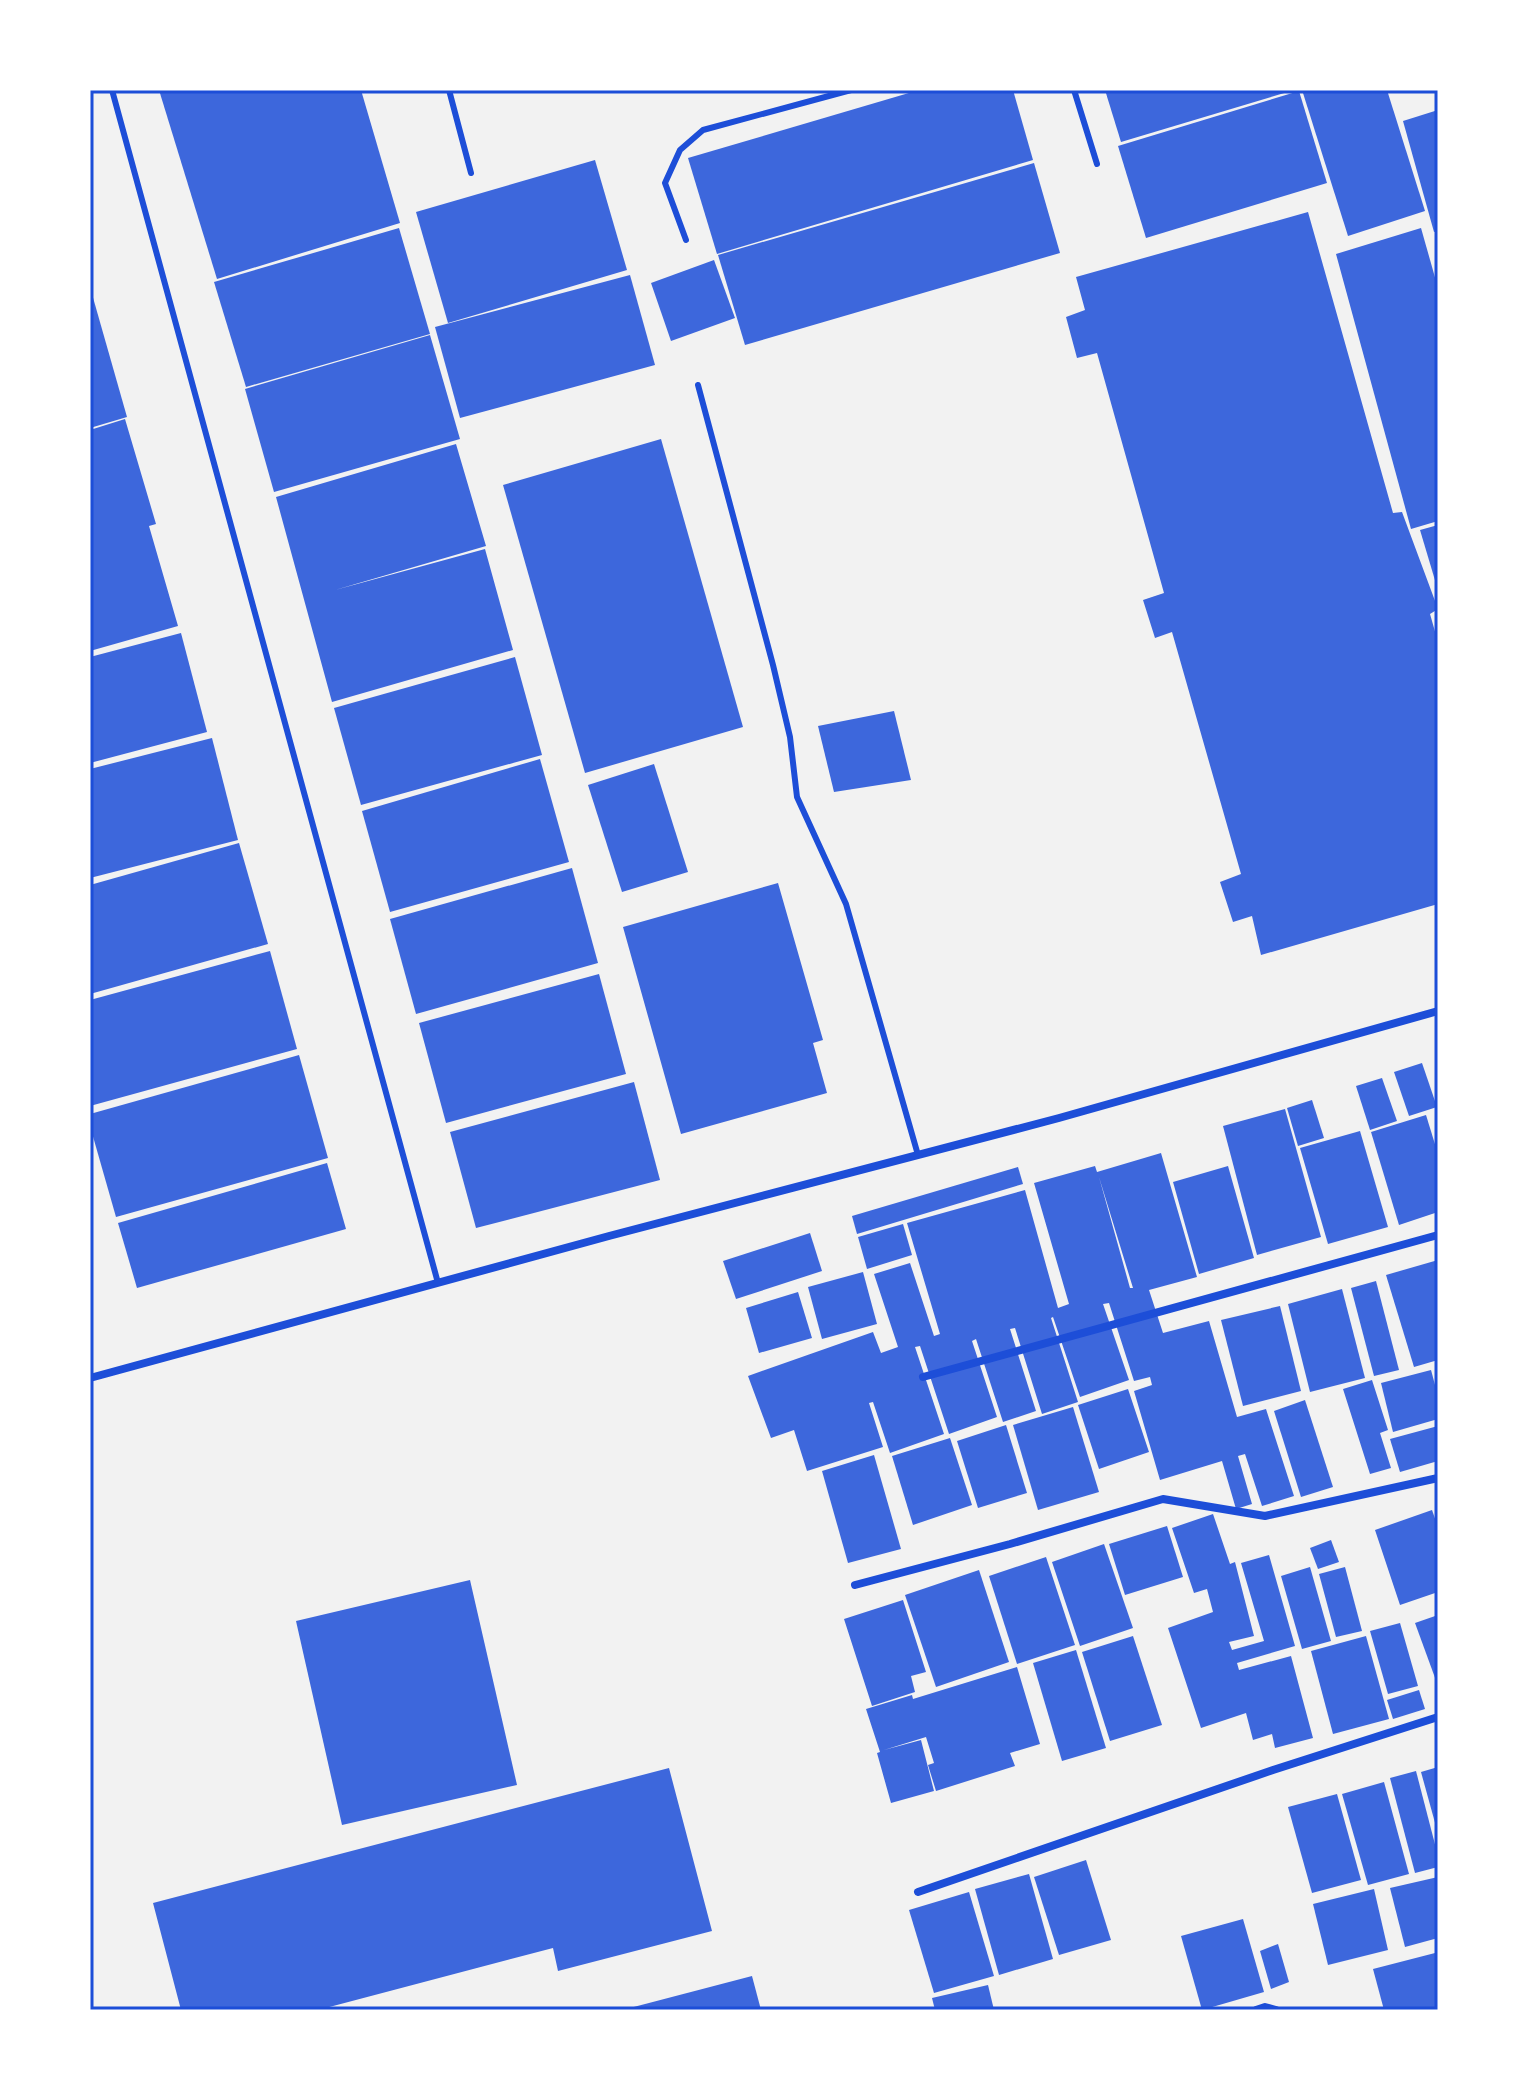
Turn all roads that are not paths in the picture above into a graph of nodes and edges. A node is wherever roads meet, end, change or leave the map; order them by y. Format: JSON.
{"nodes":[{"id":1,"x":112,"y":90,"type":"edge"},
{"id":2,"x":449,"y":90,"type":"edge"},
{"id":3,"x":851,"y":90,"type":"edge"},
{"id":4,"x":1074,"y":90,"type":"edge"},
{"id":5,"x":1097,"y":164,"type":"dead end"},
{"id":6,"x":471,"y":173,"type":"dead end"},
{"id":7,"x":686,"y":240,"type":"dead end"},
{"id":8,"x":698,"y":385,"type":"dead end"},
{"id":9,"x":1438,"y":1011,"type":"edge"},
{"id":10,"x":918,"y":1155,"type":"junction"},
{"id":11,"x":1438,"y":1235,"type":"edge"},
{"id":12,"x":438,"y":1283,"type":"junction"},
{"id":13,"x":90,"y":1366,"type":"edge"},
{"id":14,"x":923,"y":1377,"type":"dead end"},
{"id":15,"x":91,"y":1378,"type":"edge"},
{"id":16,"x":1438,"y":1478,"type":"edge"},
{"id":17,"x":855,"y":1585,"type":"dead end"},
{"id":18,"x":1438,"y":1717,"type":"edge"},
{"id":19,"x":918,"y":1892,"type":"dead end"},
{"id":20,"x":1256,"y":2010,"type":"edge"},
{"id":21,"x":1276,"y":2010,"type":"edge"}],
"edges":[{"from":1,"to":12,"type":"lane"},
{"from":2,"to":6,"type":"lane"},
{"from":3,"to":7,"type":"lane"},
{"from":4,"to":5,"type":"lane"},
{"from":8,"to":10,"type":"lane"},
{"from":9,"to":10,"type":"street"},
{"from":10,"to":12,"type":"street"},
{"from":11,"to":14,"type":"street"},
{"from":12,"to":15,"type":"street"},
{"from":13,"to":15,"type":"lane"},
{"from":16,"to":17,"type":"street"},
{"from":18,"to":19,"type":"street"},
{"from":20,"to":21,"type":"street"}]}
